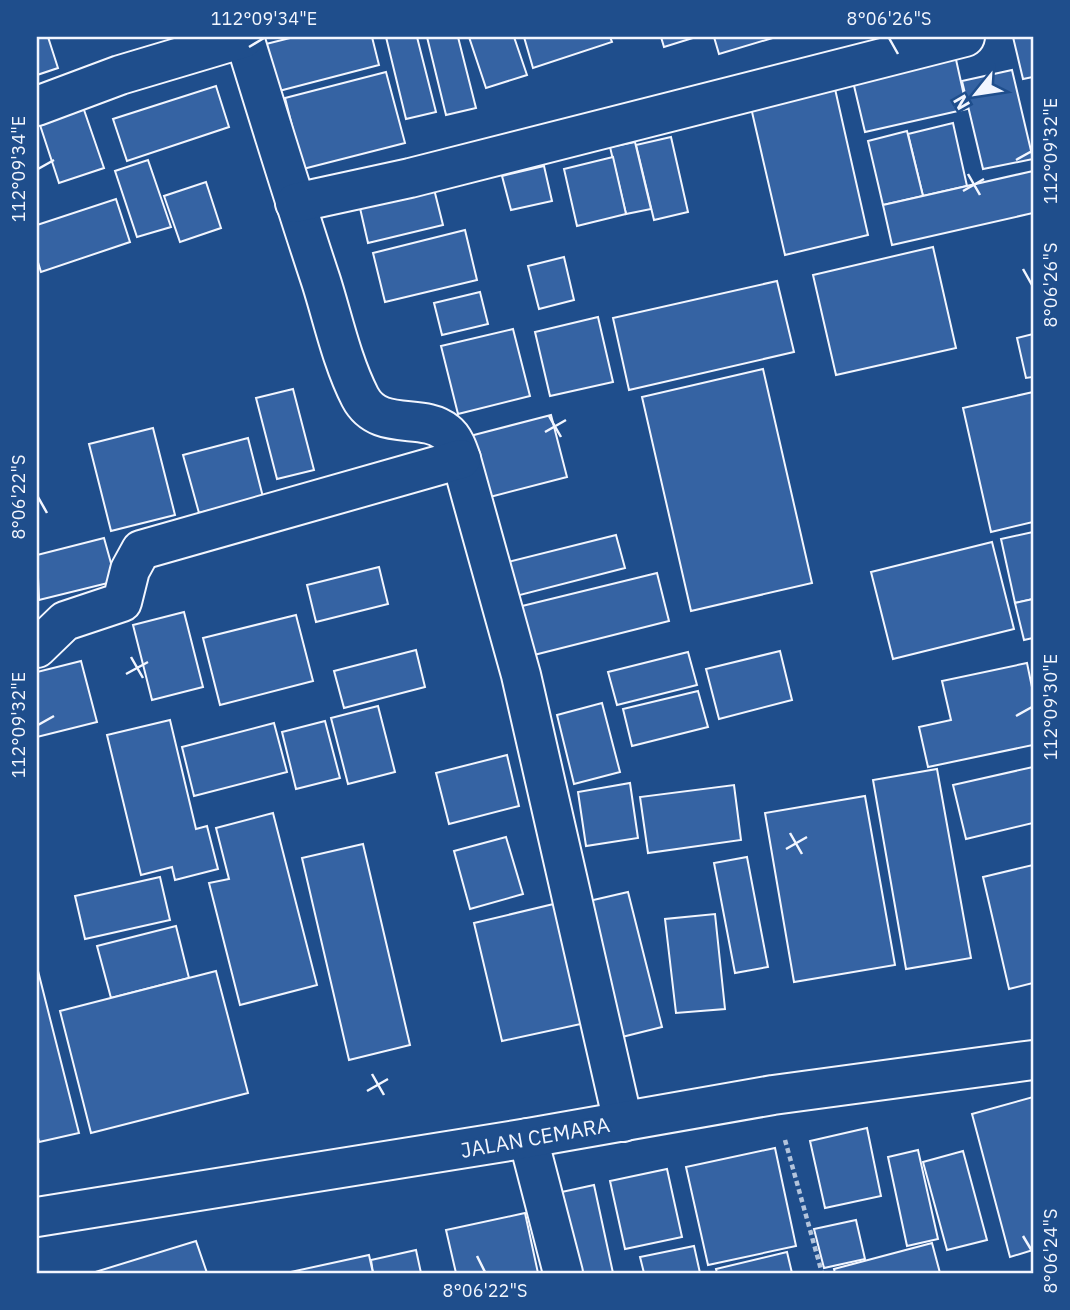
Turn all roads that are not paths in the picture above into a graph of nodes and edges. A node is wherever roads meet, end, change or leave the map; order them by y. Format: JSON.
{"nodes":[{"id":1,"x":244,"y":37,"type":"edge"},
{"id":2,"x":965,"y":37,"type":"edge"},
{"id":3,"x":37,"y":106,"type":"edge"},
{"id":4,"x":295,"y":203,"type":"junction"},
{"id":5,"x":461,"y":459,"type":"junction"},
{"id":6,"x":37,"y":648,"type":"edge"},
{"id":7,"x":1033,"y":1060,"type":"edge"},
{"id":8,"x":623,"y":1122,"type":"junction"},
{"id":9,"x":528,"y":1139,"type":"junction"},
{"id":10,"x":37,"y":1217,"type":"edge"},
{"id":11,"x":563,"y":1273,"type":"edge"}],
"edges":[{"from":1,"to":3,"type":"street"},
{"from":1,"to":4,"type":"street"},
{"from":2,"to":4,"type":"street"},
{"from":4,"to":5,"type":"street"},
{"from":5,"to":6,"type":"street"},
{"from":5,"to":8,"type":"street"},
{"from":7,"to":8,"type":"street","name":"JALAN CEMARA"},
{"from":8,"to":9,"type":"street","name":"JALAN CEMARA"},
{"from":9,"to":10,"type":"street","name":"JALAN CEMARA"},
{"from":9,"to":11,"type":"street"}]}
